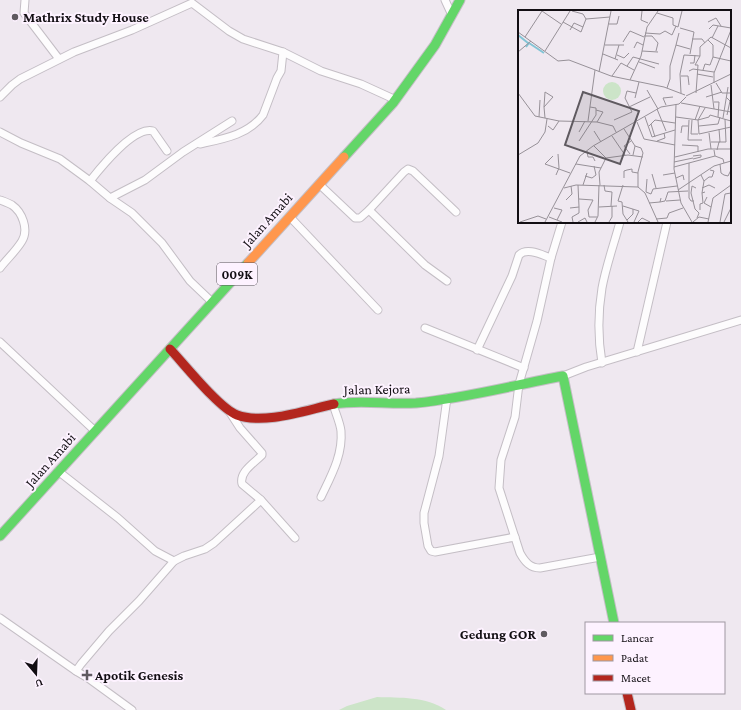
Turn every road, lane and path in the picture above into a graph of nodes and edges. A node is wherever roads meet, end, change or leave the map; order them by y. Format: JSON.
{"nodes":[{"id":1,"x":25,"y":0,"type":"edge"},
{"id":2,"x":445,"y":0,"type":"edge"},
{"id":3,"x":460,"y":0,"type":"edge"},
{"id":4,"x":192,"y":2,"type":"edge"},
{"id":5,"x":451,"y":13,"type":"junction"},
{"id":6,"x":282,"y":52,"type":"junction"},
{"id":7,"x":59,"y":59,"type":"junction"},
{"id":8,"x":0,"y":97,"type":"edge"},
{"id":9,"x":396,"y":100,"type":"junction"},
{"id":10,"x":232,"y":121,"type":"dead end"},
{"id":11,"x":0,"y":132,"type":"edge"},
{"id":12,"x":196,"y":145,"type":"junction"},
{"id":13,"x":167,"y":151,"type":"dead end"},
{"id":14,"x":90,"y":181,"type":"junction"},
{"id":15,"x":319,"y":184,"type":"junction"},
{"id":16,"x":110,"y":198,"type":"junction"},
{"id":17,"x":0,"y":200,"type":"edge"},
{"id":18,"x":369,"y":210,"type":"junction"},
{"id":19,"x":456,"y":212,"type":"dead end"},
{"id":20,"x":290,"y":217,"type":"junction"},
{"id":21,"x":562,"y":223,"type":"edge"},
{"id":22,"x":620,"y":223,"type":"edge"},
{"id":23,"x":667,"y":223,"type":"edge"},
{"id":24,"x":552,"y":258,"type":"junction"},
{"id":25,"x":0,"y":268,"type":"edge"},
{"id":26,"x":447,"y":281,"type":"dead end"},
{"id":27,"x":212,"y":302,"type":"junction"},
{"id":28,"x":378,"y":310,"type":"dead end"},
{"id":29,"x":741,"y":320,"type":"edge"},
{"id":30,"x":425,"y":328,"type":"dead end"},
{"id":31,"x":0,"y":342,"type":"edge"},
{"id":32,"x":170,"y":349,"type":"junction"},
{"id":33,"x":477,"y":350,"type":"junction"},
{"id":34,"x":637,"y":352,"type":"junction"},
{"id":35,"x":602,"y":363,"type":"junction"},
{"id":36,"x":524,"y":368,"type":"junction"},
{"id":37,"x":563,"y":376,"type":"junction"},
{"id":38,"x":520,"y":384,"type":"junction"},
{"id":39,"x":448,"y":398,"type":"junction"},
{"id":40,"x":333,"y":404,"type":"junction"},
{"id":41,"x":229,"y":411,"type":"junction"},
{"id":42,"x":96,"y":431,"type":"junction"},
{"id":43,"x":58,"y":471,"type":"junction"},
{"id":44,"x":321,"y":497,"type":"dead end"},
{"id":45,"x":261,"y":500,"type":"junction"},
{"id":46,"x":0,"y":536,"type":"edge"},
{"id":47,"x":515,"y":537,"type":"junction"},
{"id":48,"x":295,"y":538,"type":"dead end"},
{"id":49,"x":600,"y":557,"type":"junction"},
{"id":50,"x":174,"y":561,"type":"junction"},
{"id":51,"x":0,"y":618,"type":"edge"},
{"id":52,"x":614,"y":622,"type":"edge"},
{"id":53,"x":76,"y":671,"type":"junction"},
{"id":54,"x":627,"y":694,"type":"edge"},
{"id":55,"x":131,"y":710,"type":"edge"},
{"id":56,"x":631,"y":710,"type":"edge"}],
"edges":[{"from":1,"to":7,"type":"street"},
{"from":2,"to":5,"type":"street"},
{"from":3,"to":5,"type":"main road","name":"Jalan Amabi","number":"009K"},
{"from":4,"to":6,"type":"street"},
{"from":4,"to":7,"type":"street"},
{"from":5,"to":9,"type":"main road","name":"Jalan Amabi","number":"009K"},
{"from":6,"to":9,"type":"street"},
{"from":6,"to":12,"type":"street"},
{"from":7,"to":8,"type":"street"},
{"from":9,"to":15,"type":"main road","name":"Jalan Amabi","number":"009K"},
{"from":10,"to":12,"type":"street"},
{"from":11,"to":14,"type":"street"},
{"from":12,"to":16,"type":"street"},
{"from":13,"to":14,"type":"street"},
{"from":14,"to":16,"type":"street"},
{"from":15,"to":18,"type":"street"},
{"from":15,"to":20,"type":"main road","name":"Jalan Amabi","number":"009K"},
{"from":16,"to":27,"type":"street"},
{"from":17,"to":25,"type":"street"},
{"from":18,"to":19,"type":"street"},
{"from":18,"to":26,"type":"street"},
{"from":20,"to":27,"type":"main road","name":"Jalan Amabi","number":"009K"},
{"from":20,"to":28,"type":"street"},
{"from":21,"to":24,"type":"street"},
{"from":22,"to":35,"type":"street"},
{"from":23,"to":34,"type":"street"},
{"from":24,"to":33,"type":"street"},
{"from":24,"to":36,"type":"street"},
{"from":27,"to":32,"type":"main road","name":"Jalan Amabi","number":"009K"},
{"from":29,"to":34,"type":"street"},
{"from":30,"to":33,"type":"street"},
{"from":31,"to":42,"type":"street"},
{"from":32,"to":41,"type":"main road"},
{"from":32,"to":42,"type":"main road","name":"Jalan Amabi","number":"009K"},
{"from":33,"to":36,"type":"street"},
{"from":34,"to":35,"type":"street"},
{"from":35,"to":37,"type":"street"},
{"from":36,"to":38,"type":"street"},
{"from":37,"to":38,"type":"main road","name":"Jalan Kejora"},
{"from":37,"to":49,"type":"main road"},
{"from":38,"to":39,"type":"main road","name":"Jalan Kejora"},
{"from":38,"to":47,"type":"street"},
{"from":39,"to":40,"type":"main road","name":"Jalan Kejora"},
{"from":39,"to":47,"type":"street"},
{"from":40,"to":41,"type":"main road","name":"Jalan Kejora"},
{"from":40,"to":44,"type":"street"},
{"from":41,"to":45,"type":"street"},
{"from":42,"to":43,"type":"main road","name":"Jalan Amabi","number":"009K"},
{"from":43,"to":46,"type":"main road","name":"Jalan Amabi","number":"009K"},
{"from":43,"to":50,"type":"street"},
{"from":45,"to":48,"type":"street"},
{"from":45,"to":50,"type":"street"},
{"from":47,"to":49,"type":"street"},
{"from":49,"to":52,"type":"main road"},
{"from":50,"to":53,"type":"street"},
{"from":51,"to":53,"type":"street"},
{"from":53,"to":55,"type":"street"},
{"from":54,"to":56,"type":"main road"}]}
